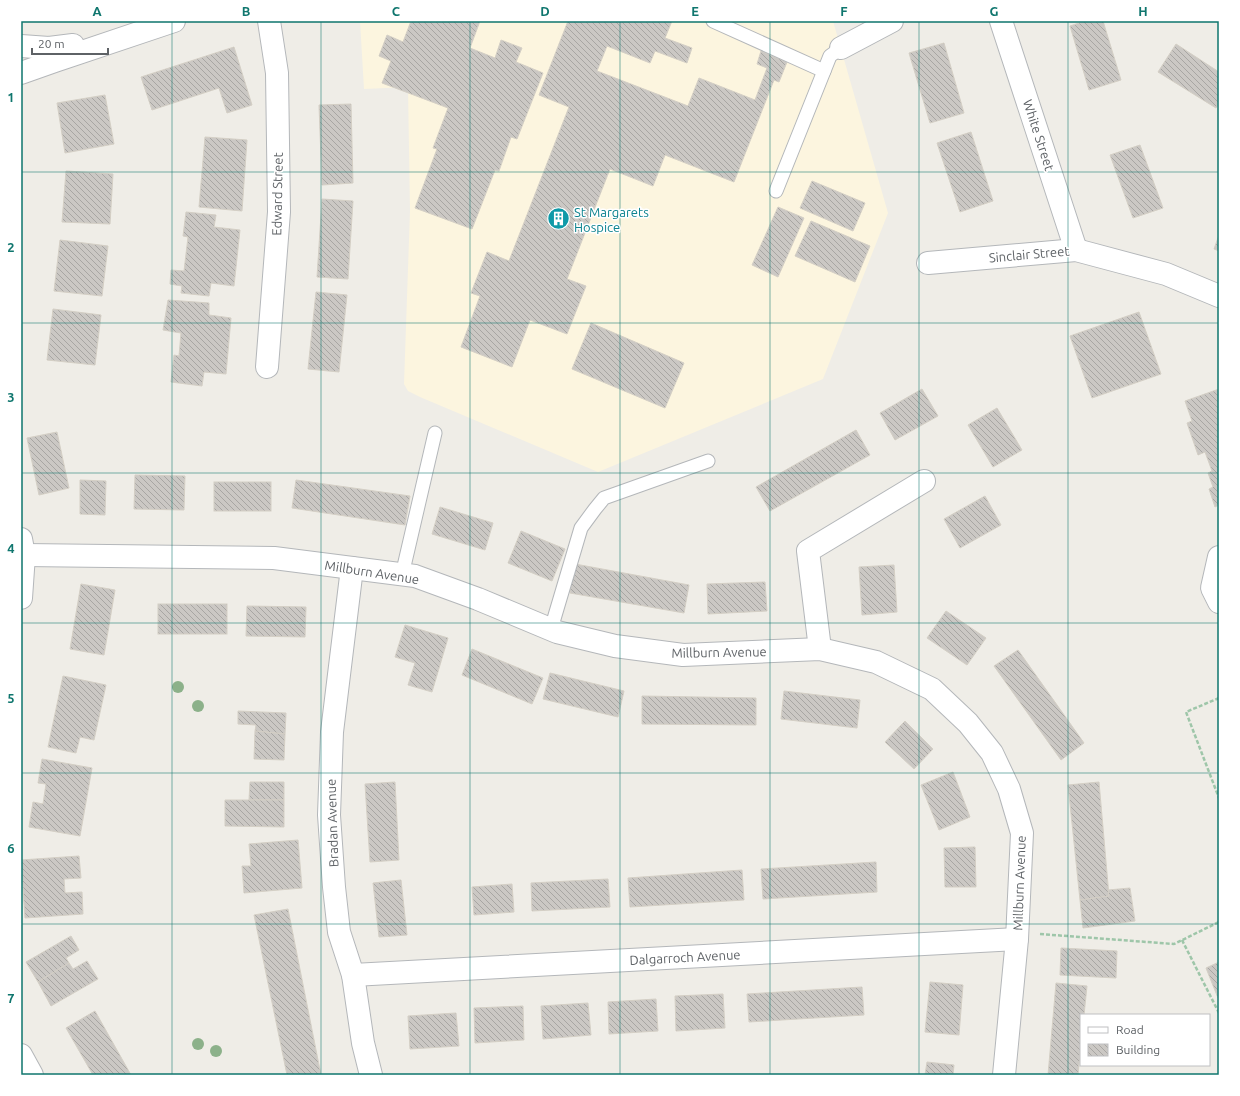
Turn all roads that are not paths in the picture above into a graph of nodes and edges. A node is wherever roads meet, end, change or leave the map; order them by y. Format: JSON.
{"nodes":[{"id":1,"x":174,"y":21,"type":"edge"},
{"id":2,"x":269,"y":21,"type":"edge"},
{"id":3,"x":713,"y":21,"type":"edge"},
{"id":4,"x":892,"y":21,"type":"edge"},
{"id":5,"x":1002,"y":21,"type":"edge"},
{"id":6,"x":122,"y":38,"type":"junction"},
{"id":7,"x":21,"y":46,"type":"edge"},
{"id":8,"x":841,"y":48,"type":"joint"},
{"id":9,"x":824,"y":71,"type":"junction"},
{"id":10,"x":21,"y":73,"type":"edge"},
{"id":11,"x":776,"y":191,"type":"dead end"},
{"id":12,"x":1076,"y":250,"type":"junction"},
{"id":13,"x":928,"y":263,"type":"dead end"},
{"id":14,"x":1219,"y":296,"type":"edge"},
{"id":15,"x":267,"y":367,"type":"dead end"},
{"id":16,"x":435,"y":433,"type":"dead end"},
{"id":17,"x":708,"y":461,"type":"dead end"},
{"id":18,"x":924,"y":481,"type":"dead end"},
{"id":19,"x":23,"y":547,"type":"edge"},
{"id":20,"x":1219,"y":556,"type":"edge"},
{"id":21,"x":352,"y":568,"type":"junction"},
{"id":22,"x":402,"y":575,"type":"junction"},
{"id":23,"x":21,"y":598,"type":"edge"},
{"id":24,"x":1219,"y":602,"type":"edge"},
{"id":25,"x":551,"y":629,"type":"junction"},
{"id":26,"x":820,"y":649,"type":"junction"},
{"id":27,"x":1018,"y":936,"type":"junction"},
{"id":28,"x":353,"y":975,"type":"junction"},
{"id":29,"x":21,"y":1055,"type":"edge"},
{"id":30,"x":32,"y":1075,"type":"edge"},
{"id":31,"x":371,"y":1075,"type":"edge"},
{"id":32,"x":1004,"y":1075,"type":"edge"}],
"edges":[{"from":1,"to":6,"type":"street"},
{"from":2,"to":15,"type":"street","name":"Edward Street"},
{"from":3,"to":9,"type":"lane"},
{"from":4,"to":8,"type":"street"},
{"from":5,"to":12,"type":"street","name":"White Street"},
{"from":6,"to":7,"type":"street"},
{"from":6,"to":10,"type":"street"},
{"from":8,"to":9,"type":"lane"},
{"from":9,"to":11,"type":"lane"},
{"from":12,"to":13,"type":"street","name":"Sinclair Street"},
{"from":12,"to":14,"type":"street","name":"Sinclair Street"},
{"from":16,"to":22,"type":"lane"},
{"from":17,"to":25,"type":"lane"},
{"from":18,"to":26,"type":"street"},
{"from":19,"to":21,"type":"street","name":"Millburn Avenue"},
{"from":19,"to":23,"type":"street"},
{"from":20,"to":24,"type":"street"},
{"from":21,"to":22,"type":"street","name":"Millburn Avenue"},
{"from":21,"to":28,"type":"street","name":"Bradan Avenue"},
{"from":22,"to":25,"type":"street","name":"Millburn Avenue"},
{"from":25,"to":26,"type":"street","name":"Millburn Avenue"},
{"from":26,"to":27,"type":"street","name":"Millburn Avenue"},
{"from":27,"to":28,"type":"street","name":"Dalgarroch Avenue"},
{"from":27,"to":32,"type":"street","name":"Millburn Avenue"},
{"from":28,"to":31,"type":"street","name":"Bradan Avenue"},
{"from":29,"to":30,"type":"street"}]}
